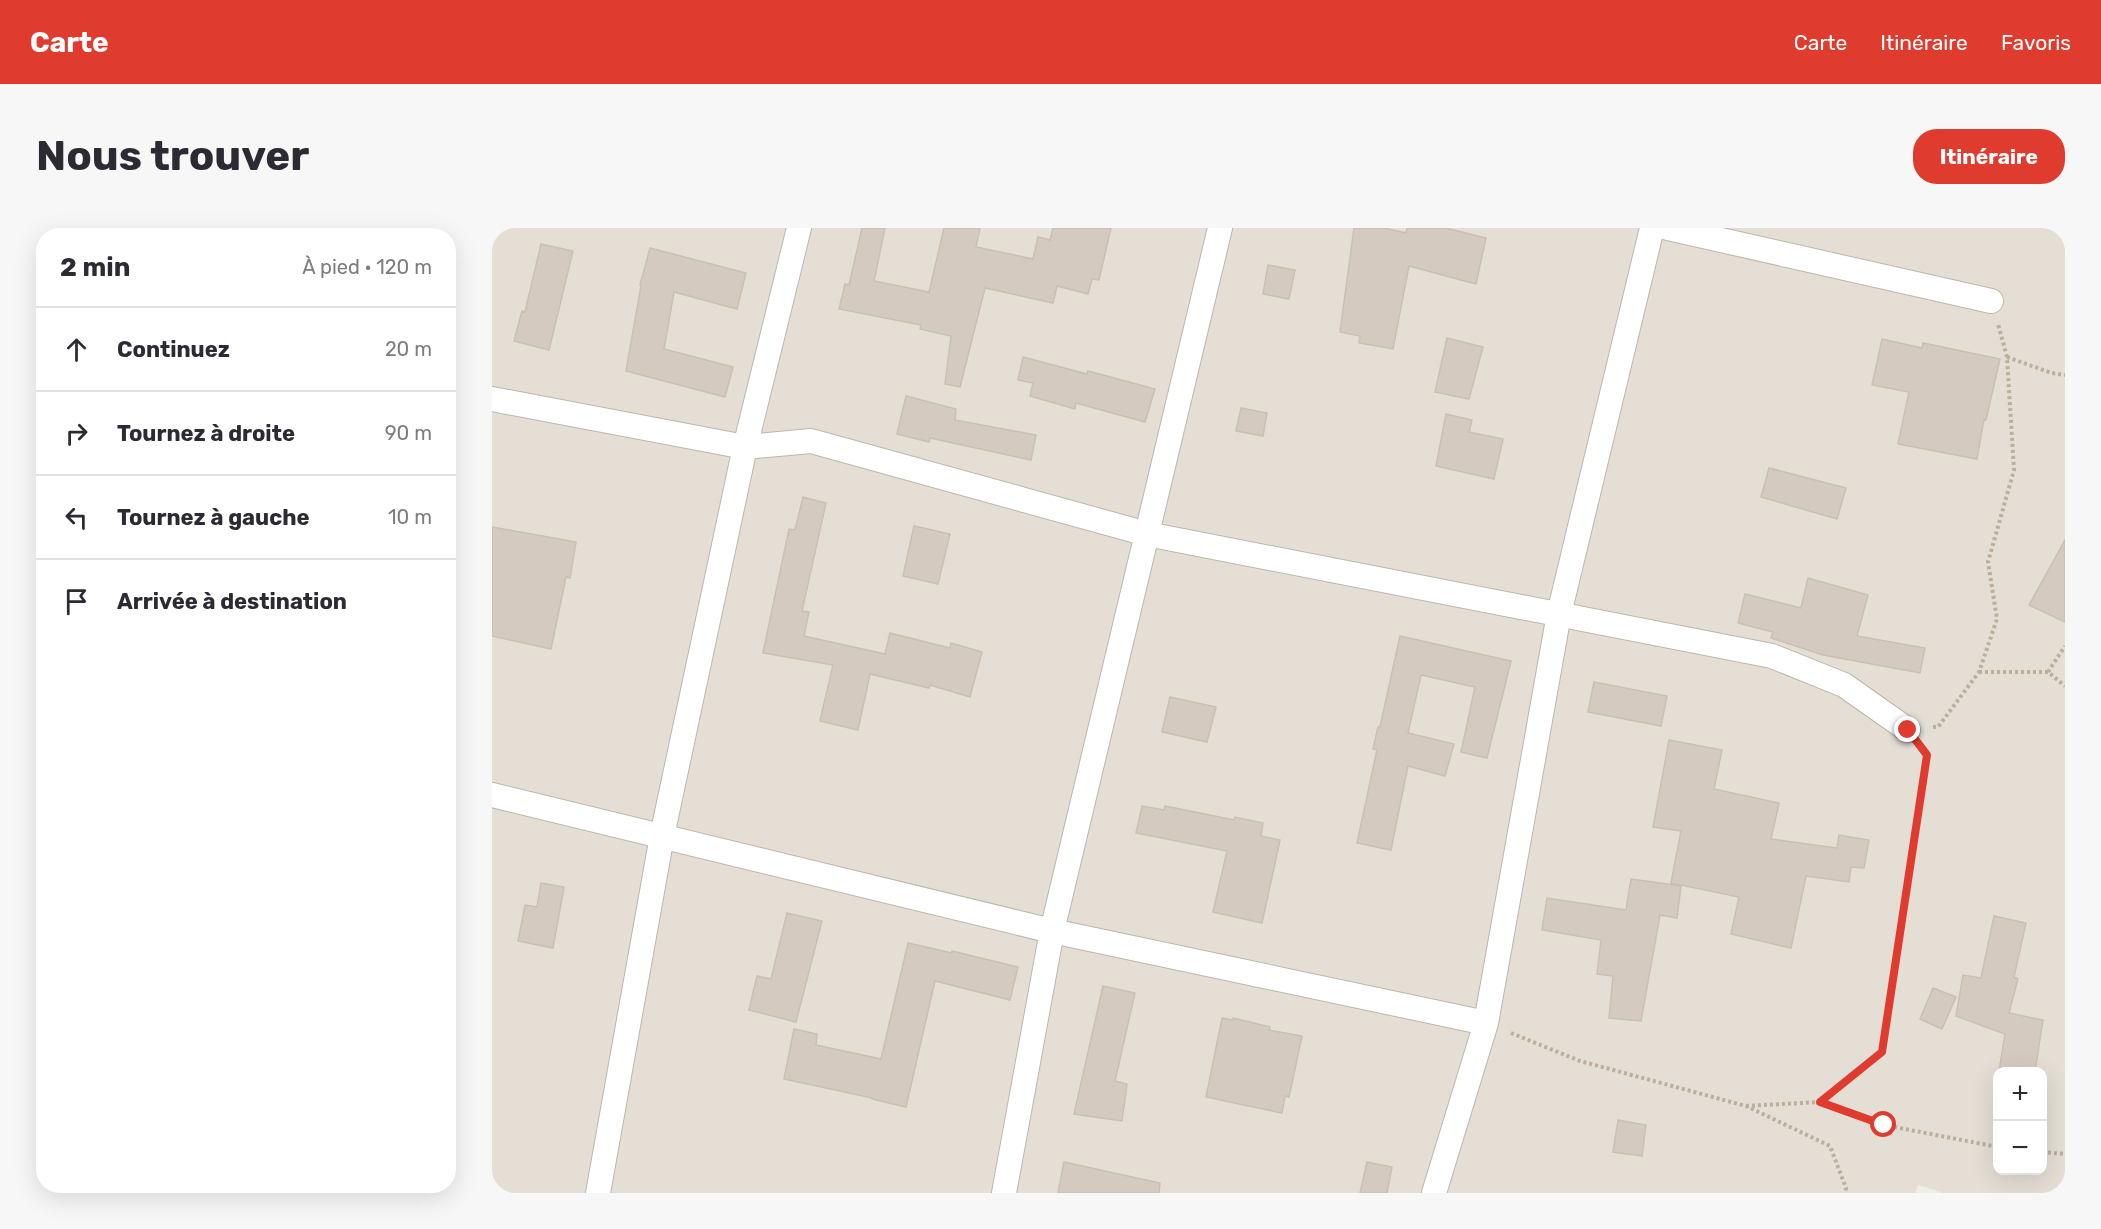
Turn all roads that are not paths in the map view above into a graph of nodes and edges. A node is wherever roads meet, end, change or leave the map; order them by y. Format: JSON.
{"nodes":[{"id":1,"x":799,"y":228,"type":"edge"},
{"id":2,"x":1220,"y":228,"type":"edge"},
{"id":3,"x":1652,"y":228,"type":"edge"},
{"id":4,"x":1668,"y":228,"type":"edge"},
{"id":5,"x":1991,"y":300,"type":"road end"},
{"id":6,"x":492,"y":399,"type":"edge"},
{"id":7,"x":745,"y":447,"type":"junction"},
{"id":8,"x":1147,"y":534,"type":"junction"},
{"id":9,"x":1559,"y":614,"type":"junction"},
{"id":10,"x":1908,"y":730,"type":"road end"},
{"id":11,"x":492,"y":795,"type":"edge"},
{"id":12,"x":662,"y":836,"type":"junction"},
{"id":13,"x":1052,"y":930,"type":"junction"},
{"id":14,"x":1486,"y":1023,"type":"junction"},
{"id":15,"x":598,"y":1193,"type":"edge"},
{"id":16,"x":1004,"y":1193,"type":"edge"},
{"id":17,"x":1434,"y":1193,"type":"edge"}],
"edges":[{"from":1,"to":7,"type":"street"},
{"from":2,"to":8,"type":"street"},
{"from":3,"to":9,"type":"street"},
{"from":4,"to":5,"type":"street"},
{"from":6,"to":7,"type":"street"},
{"from":7,"to":8,"type":"street"},
{"from":7,"to":12,"type":"street"},
{"from":8,"to":9,"type":"street"},
{"from":8,"to":13,"type":"street"},
{"from":9,"to":10,"type":"street"},
{"from":9,"to":14,"type":"street"},
{"from":11,"to":12,"type":"street"},
{"from":12,"to":13,"type":"street"},
{"from":12,"to":15,"type":"street"},
{"from":13,"to":14,"type":"street"},
{"from":13,"to":16,"type":"street"},
{"from":14,"to":17,"type":"street"}]}
